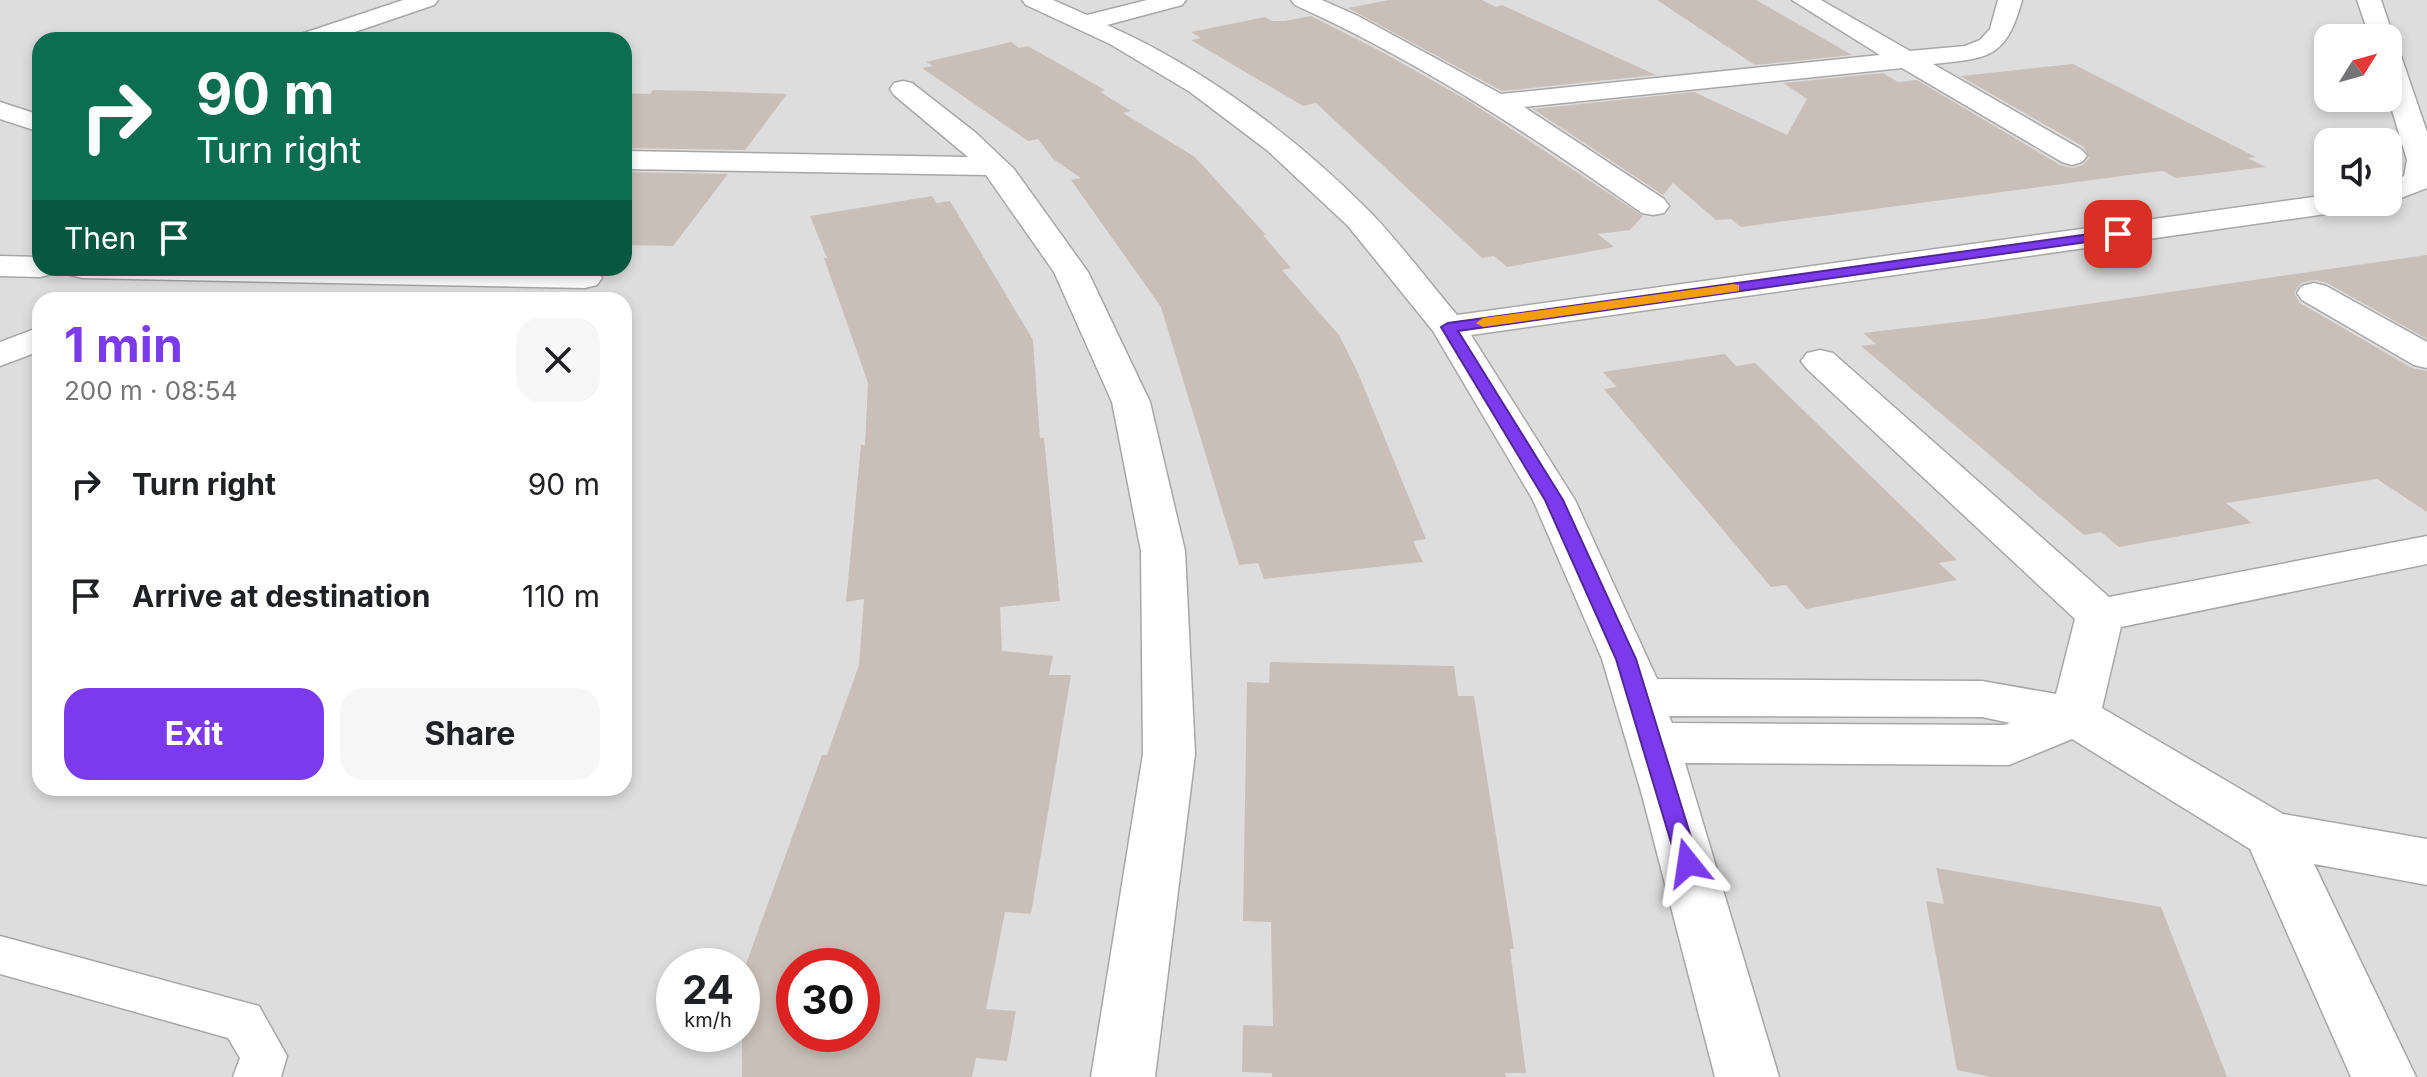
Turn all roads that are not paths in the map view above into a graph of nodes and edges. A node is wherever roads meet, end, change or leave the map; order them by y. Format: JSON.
{"nodes":[{"id":1,"x":426,"y":0,"type":"edge"},
{"id":2,"x":1034,"y":0,"type":"edge"},
{"id":3,"x":1174,"y":0,"type":"edge"},
{"id":4,"x":1303,"y":0,"type":"edge"},
{"id":5,"x":1804,"y":0,"type":"edge"},
{"id":6,"x":2010,"y":0,"type":"edge"},
{"id":7,"x":2369,"y":0,"type":"edge"},
{"id":8,"x":1086,"y":23,"type":"junction"},
{"id":9,"x":2377,"y":24,"type":"edge"},
{"id":10,"x":331,"y":32,"type":"edge"},
{"id":11,"x":1907,"y":60,"type":"junction"},
{"id":12,"x":903,"y":89,"type":"dead end"},
{"id":13,"x":2402,"y":99,"type":"edge"},
{"id":14,"x":1498,"y":102,"type":"junction"},
{"id":15,"x":0,"y":110,"type":"edge"},
{"id":16,"x":32,"y":121,"type":"edge"},
{"id":17,"x":2072,"y":156,"type":"dead end"},
{"id":18,"x":632,"y":160,"type":"edge"},
{"id":19,"x":995,"y":166,"type":"junction"},
{"id":20,"x":2402,"y":188,"type":"edge"},
{"id":21,"x":1653,"y":206,"type":"dead end"},
{"id":22,"x":2314,"y":207,"type":"edge"},
{"id":23,"x":0,"y":266,"type":"edge"},
{"id":24,"x":32,"y":267,"type":"edge"},
{"id":25,"x":182,"y":276,"type":"edge"},
{"id":26,"x":499,"y":276,"type":"edge"},
{"id":27,"x":585,"y":278,"type":"dead end"},
{"id":28,"x":145,"y":292,"type":"edge"},
{"id":29,"x":2314,"y":293,"type":"dead end"},
{"id":30,"x":1448,"y":327,"type":"junction"},
{"id":31,"x":32,"y":341,"type":"edge"},
{"id":32,"x":0,"y":355,"type":"edge"},
{"id":33,"x":2427,"y":357,"type":"edge"},
{"id":34,"x":1820,"y":361,"type":"dead end"},
{"id":35,"x":2427,"y":550,"type":"edge"},
{"id":36,"x":2100,"y":615,"type":"junction"},
{"id":37,"x":2075,"y":716,"type":"junction"},
{"id":38,"x":1643,"y":720,"type":"junction"},
{"id":39,"x":2271,"y":834,"type":"junction"},
{"id":40,"x":2427,"y":862,"type":"edge"},
{"id":41,"x":0,"y":955,"type":"edge"},
{"id":42,"x":257,"y":1077,"type":"edge"},
{"id":43,"x":1123,"y":1077,"type":"edge"},
{"id":44,"x":1747,"y":1077,"type":"edge"},
{"id":45,"x":2384,"y":1077,"type":"edge"}],
"edges":[{"from":1,"to":10,"type":"street"},
{"from":2,"to":8,"type":"street"},
{"from":3,"to":8,"type":"street"},
{"from":4,"to":14,"type":"street"},
{"from":5,"to":11,"type":"street"},
{"from":6,"to":11,"type":"street"},
{"from":7,"to":9,"type":"street"},
{"from":8,"to":30,"type":"street"},
{"from":11,"to":14,"type":"street"},
{"from":11,"to":17,"type":"street"},
{"from":12,"to":19,"type":"street"},
{"from":13,"to":20,"type":"street"},
{"from":14,"to":21,"type":"street"},
{"from":15,"to":16,"type":"street"},
{"from":18,"to":19,"type":"street"},
{"from":19,"to":43,"type":"street"},
{"from":22,"to":30,"type":"street"},
{"from":23,"to":24,"type":"street"},
{"from":25,"to":28,"type":"street"},
{"from":26,"to":27,"type":"street"},
{"from":29,"to":33,"type":"street"},
{"from":30,"to":38,"type":"street"},
{"from":31,"to":32,"type":"street"},
{"from":34,"to":36,"type":"street"},
{"from":35,"to":36,"type":"street"},
{"from":36,"to":37,"type":"street"},
{"from":37,"to":38,"type":"street"},
{"from":37,"to":39,"type":"street"},
{"from":38,"to":44,"type":"street"},
{"from":39,"to":40,"type":"street"},
{"from":39,"to":45,"type":"street"},
{"from":41,"to":42,"type":"lane"}]}
